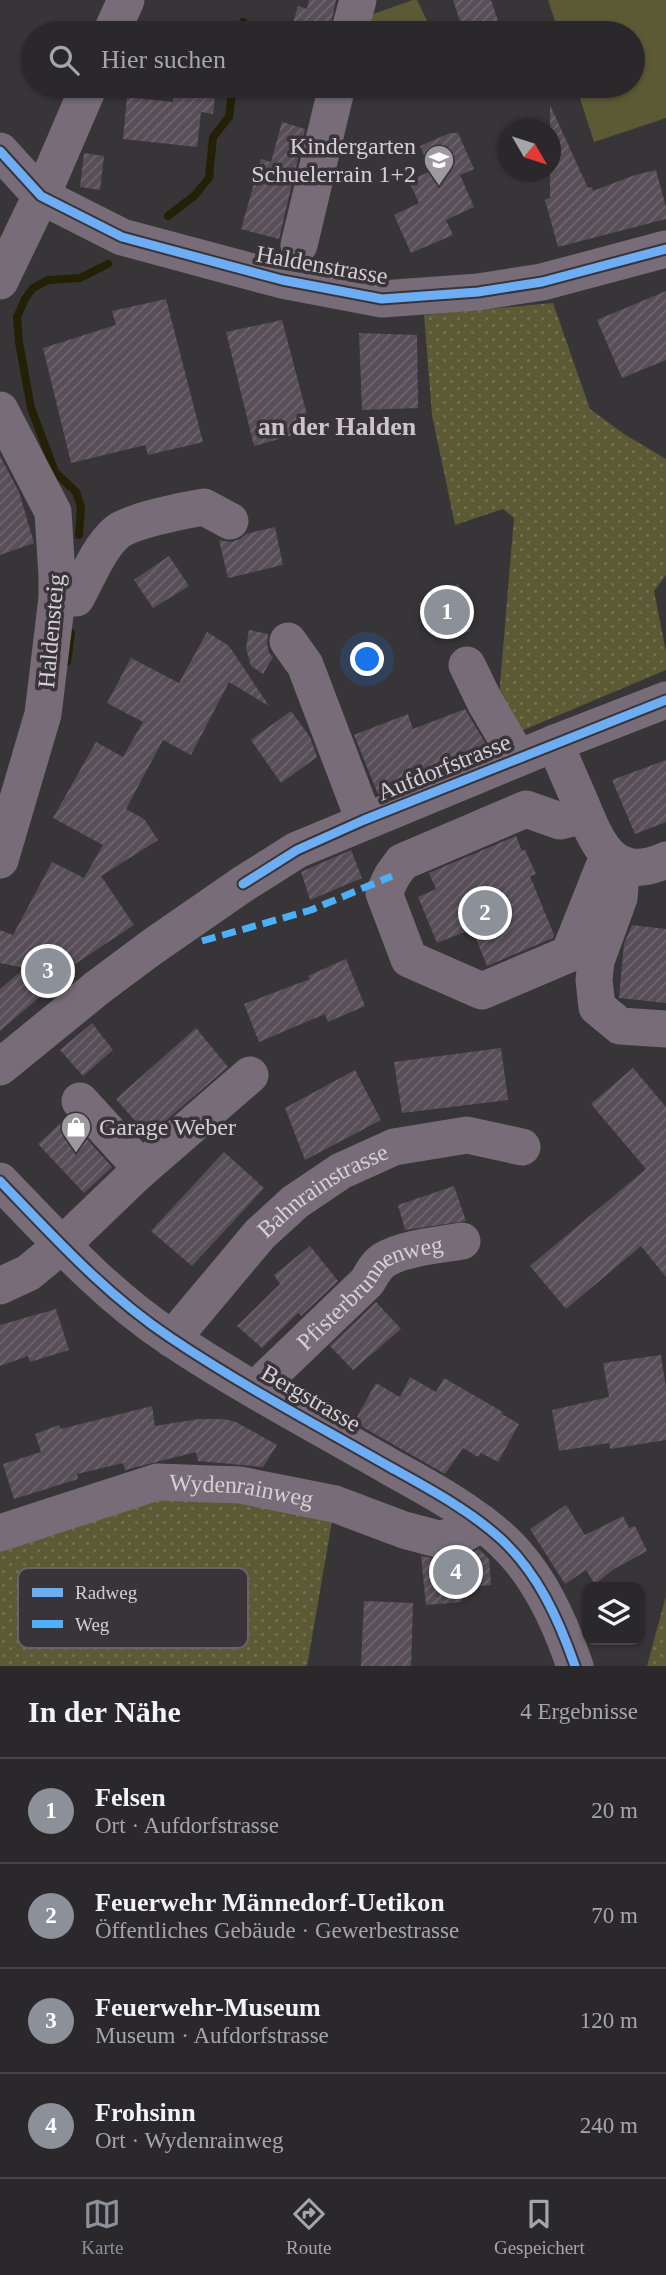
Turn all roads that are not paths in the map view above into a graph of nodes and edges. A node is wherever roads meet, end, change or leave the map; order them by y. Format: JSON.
{"nodes":[{"id":1,"x":126,"y":0,"type":"edge"},
{"id":2,"x":358,"y":0,"type":"edge"},
{"id":3,"x":116,"y":21,"type":"edge"},
{"id":4,"x":352,"y":21,"type":"edge"},
{"id":5,"x":84,"y":98,"type":"edge"},
{"id":6,"x":334,"y":98,"type":"edge"},
{"id":7,"x":0,"y":151,"type":"edge"},
{"id":8,"x":41,"y":196,"type":"junction"},
{"id":9,"x":299,"y":244,"type":"dead end"},
{"id":10,"x":666,"y":249,"type":"edge"},
{"id":11,"x":0,"y":281,"type":"edge"},
{"id":12,"x":0,"y":410,"type":"edge"},
{"id":13,"x":230,"y":521,"type":"dead end"},
{"id":14,"x":57,"y":598,"type":"junction"},
{"id":15,"x":288,"y":641,"type":"dead end"},
{"id":16,"x":467,"y":665,"type":"dead end"},
{"id":17,"x":666,"y":700,"type":"edge"},
{"id":18,"x":555,"y":743,"type":"junction"},
{"id":19,"x":518,"y":758,"type":"junction"},
{"id":20,"x":585,"y":815,"type":"junction"},
{"id":21,"x":364,"y":820,"type":"junction"},
{"id":22,"x":0,"y":860,"type":"edge"},
{"id":23,"x":615,"y":860,"type":"junction"},
{"id":24,"x":666,"y":860,"type":"edge"},
{"id":25,"x":666,"y":1029,"type":"edge"},
{"id":26,"x":0,"y":1067,"type":"edge"},
{"id":27,"x":250,"y":1075,"type":"dead end"},
{"id":28,"x":80,"y":1101,"type":"dead end"},
{"id":29,"x":522,"y":1147,"type":"dead end"},
{"id":30,"x":138,"y":1172,"type":"junction"},
{"id":31,"x":0,"y":1181,"type":"edge"},
{"id":32,"x":462,"y":1241,"type":"dead end"},
{"id":33,"x":62,"y":1245,"type":"junction"},
{"id":34,"x":0,"y":1286,"type":"edge"},
{"id":35,"x":172,"y":1339,"type":"junction"},
{"id":36,"x":258,"y":1390,"type":"junction"},
{"id":37,"x":482,"y":1523,"type":"junction"},
{"id":38,"x":0,"y":1533,"type":"edge"},
{"id":39,"x":575,"y":1666,"type":"edge"}],
"edges":[{"from":1,"to":3,"type":"street"},
{"from":2,"to":4,"type":"street"},
{"from":5,"to":8,"type":"street"},
{"from":6,"to":9,"type":"street"},
{"from":7,"to":8,"type":"street","name":"Haldenstrasse"},
{"from":8,"to":10,"type":"street","name":"Haldenstrasse"},
{"from":8,"to":11,"type":"street"},
{"from":12,"to":14,"type":"street","name":"Haldensteig"},
{"from":13,"to":14,"type":"street"},
{"from":14,"to":22,"type":"street","name":"Haldensteig"},
{"from":15,"to":21,"type":"street"},
{"from":16,"to":19,"type":"street"},
{"from":17,"to":18,"type":"street","name":"Aufdorfstrasse"},
{"from":18,"to":19,"type":"street","name":"Aufdorfstrasse"},
{"from":18,"to":20,"type":"street"},
{"from":19,"to":21,"type":"street","name":"Aufdorfstrasse"},
{"from":20,"to":23,"type":"street"},
{"from":20,"to":23,"type":"street"},
{"from":21,"to":26,"type":"street","name":"Aufdorfstrasse"},
{"from":23,"to":24,"type":"street"},
{"from":23,"to":25,"type":"street"},
{"from":27,"to":30,"type":"street"},
{"from":28,"to":30,"type":"street"},
{"from":29,"to":35,"type":"street","name":"Bahnrainstrasse"},
{"from":30,"to":33,"type":"street"},
{"from":31,"to":33,"type":"street","name":"Bergstrasse"},
{"from":32,"to":36,"type":"street","name":"Pfisterbrunnenweg"},
{"from":33,"to":34,"type":"street"},
{"from":33,"to":35,"type":"street","name":"Bergstrasse"},
{"from":35,"to":36,"type":"street","name":"Bergstrasse"},
{"from":36,"to":37,"type":"street","name":"Bergstrasse"},
{"from":37,"to":38,"type":"street","name":"Wydenrainweg"},
{"from":37,"to":39,"type":"street","name":"Bergstrasse"}]}
